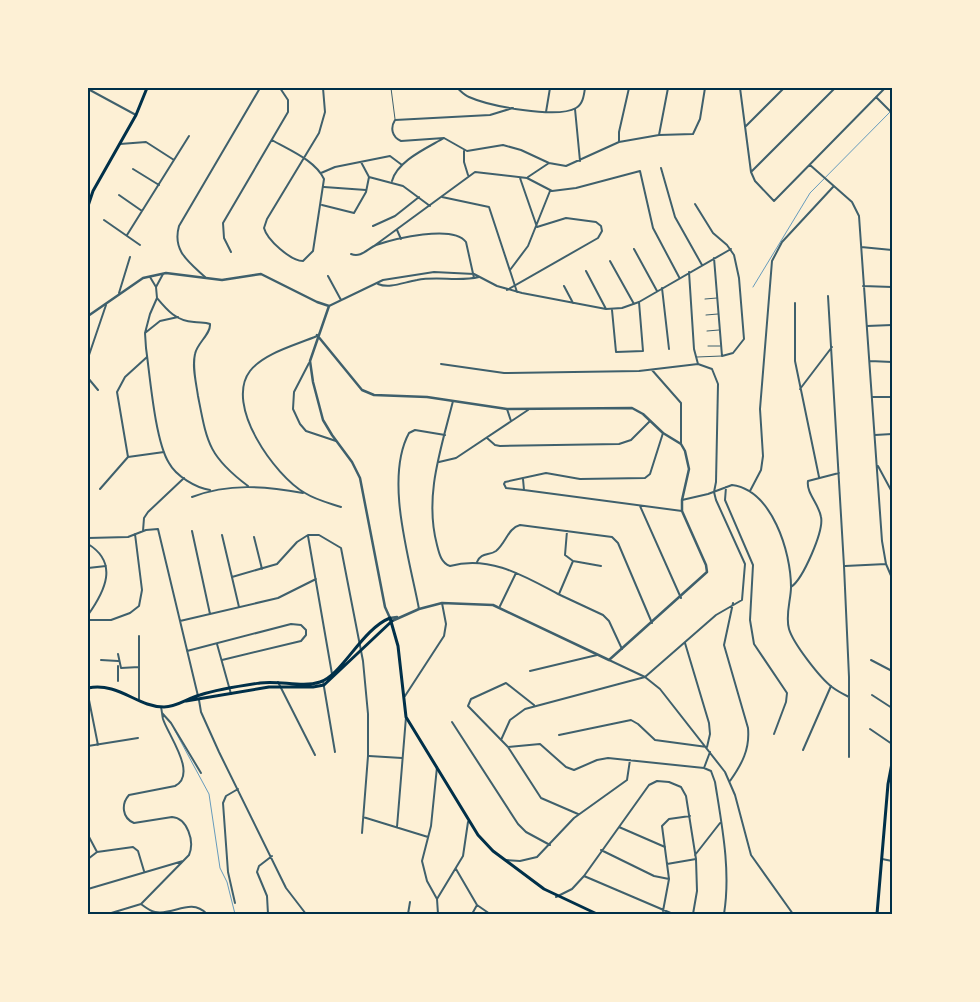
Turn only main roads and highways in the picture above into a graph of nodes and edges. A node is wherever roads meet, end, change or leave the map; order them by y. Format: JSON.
{"nodes":[{"id":1,"x":147,"y":88,"type":"edge"},
{"id":2,"x":88,"y":206,"type":"edge"},
{"id":3,"x":391,"y":620,"type":"junction"},
{"id":4,"x":332,"y":676,"type":"junction"},
{"id":5,"x":324,"y":683,"type":"junction"},
{"id":6,"x":88,"y":688,"type":"edge"},
{"id":7,"x":198,"y":697,"type":"junction"},
{"id":8,"x":892,"y":766,"type":"edge"},
{"id":9,"x":597,"y":914,"type":"edge"},
{"id":10,"x":877,"y":914,"type":"edge"}],
"edges":[{"from":1,"to":2,"type":"main road"},
{"from":3,"to":4,"type":"main road"},
{"from":3,"to":4,"type":"main road"},
{"from":3,"to":9,"type":"main road"},
{"from":4,"to":5,"type":"main road"},
{"from":5,"to":7,"type":"main road"},
{"from":5,"to":7,"type":"main road"},
{"from":6,"to":7,"type":"main road"},
{"from":8,"to":10,"type":"main road"}]}
